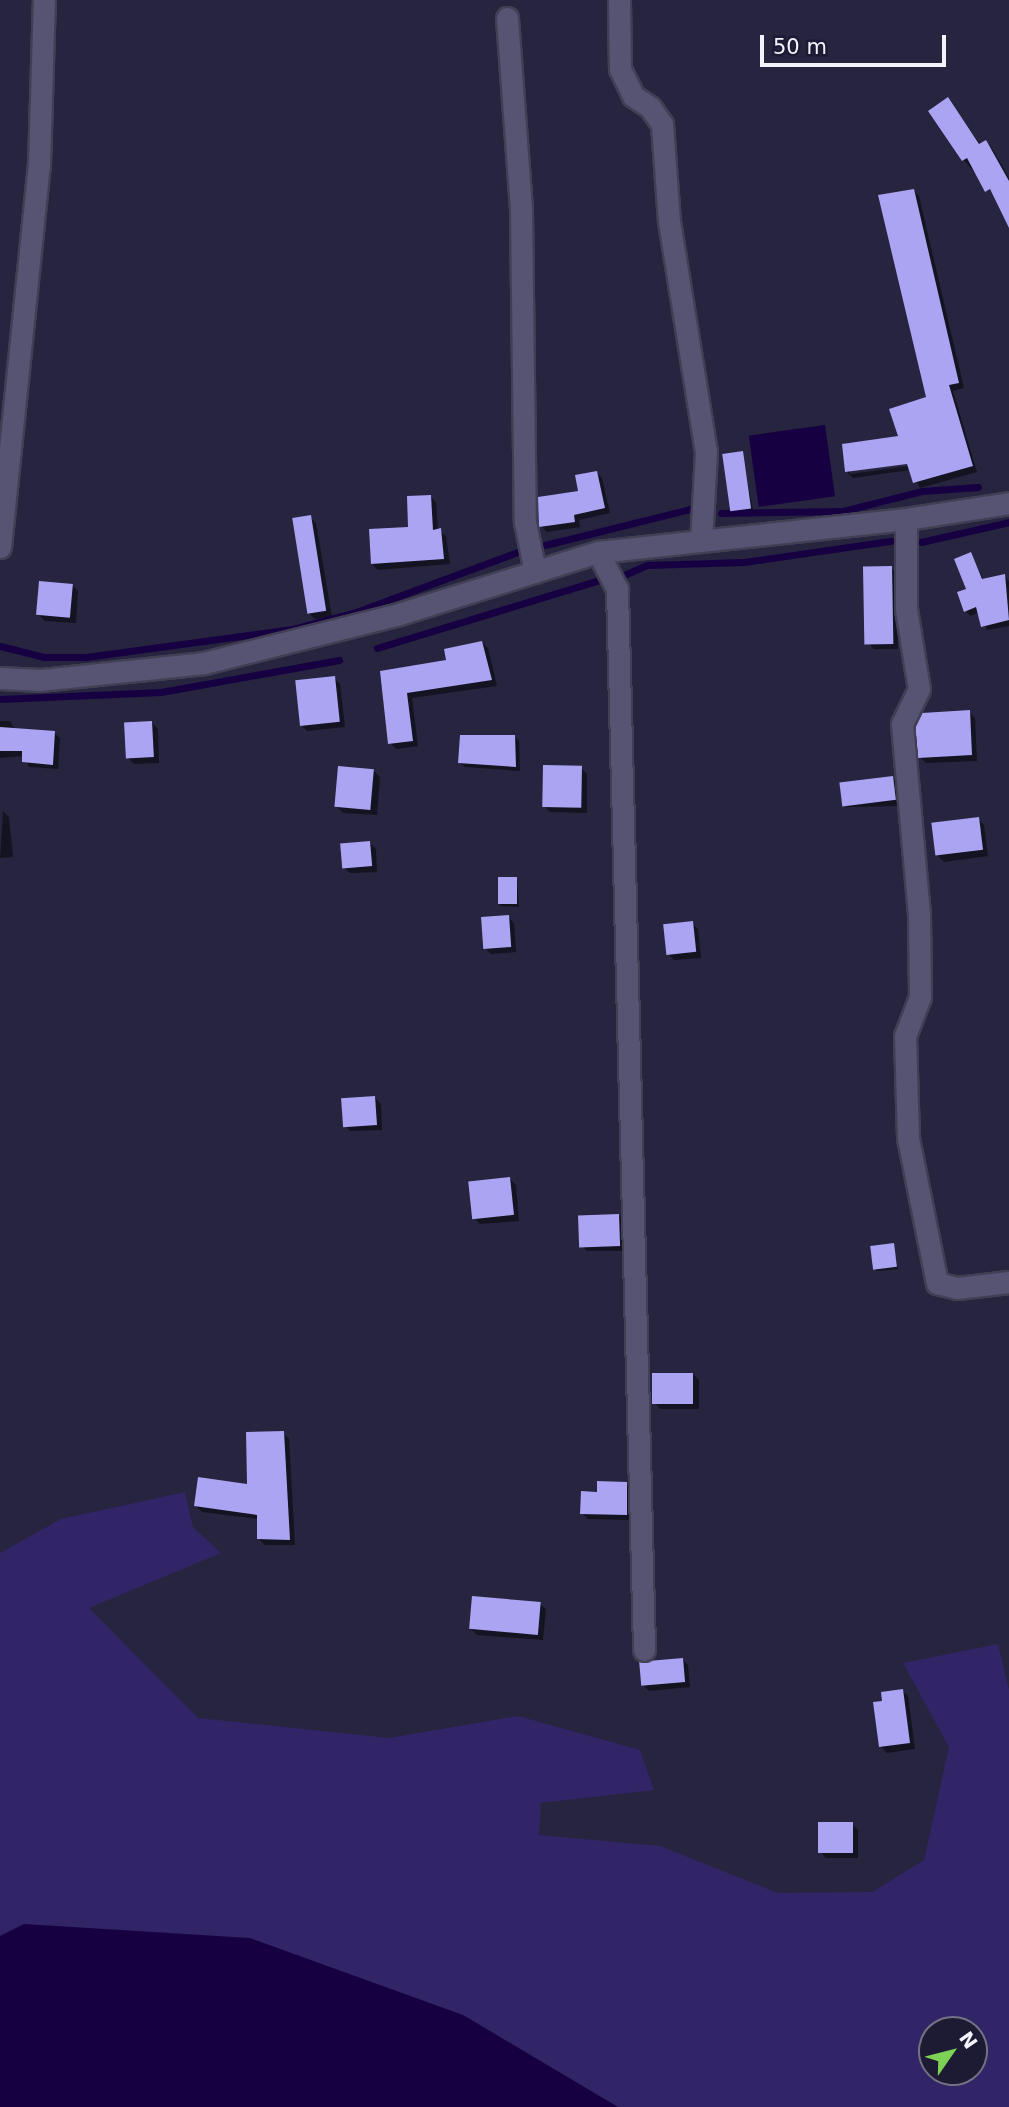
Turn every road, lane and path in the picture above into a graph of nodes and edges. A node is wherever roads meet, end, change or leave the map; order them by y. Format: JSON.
{"nodes":[{"id":1,"x":44,"y":0,"type":"edge"},
{"id":2,"x":619,"y":0,"type":"edge"},
{"id":3,"x":508,"y":19,"type":"dead end"},
{"id":4,"x":1009,"y":503,"type":"edge"},
{"id":5,"x":906,"y":519,"type":"junction"},
{"id":6,"x":701,"y":541,"type":"junction"},
{"id":7,"x":0,"y":547,"type":"edge"},
{"id":8,"x":598,"y":552,"type":"junction"},
{"id":9,"x":534,"y":572,"type":"junction"},
{"id":10,"x":0,"y":678,"type":"edge"},
{"id":11,"x":1009,"y":1282,"type":"edge"},
{"id":12,"x":644,"y":1650,"type":"dead end"}],
"edges":[{"from":1,"to":7,"type":"street"},
{"from":2,"to":6,"type":"street"},
{"from":3,"to":9,"type":"street"},
{"from":4,"to":5,"type":"street"},
{"from":5,"to":6,"type":"street"},
{"from":5,"to":11,"type":"street"},
{"from":6,"to":8,"type":"street"},
{"from":8,"to":9,"type":"street"},
{"from":8,"to":12,"type":"street"},
{"from":9,"to":10,"type":"street"}]}
